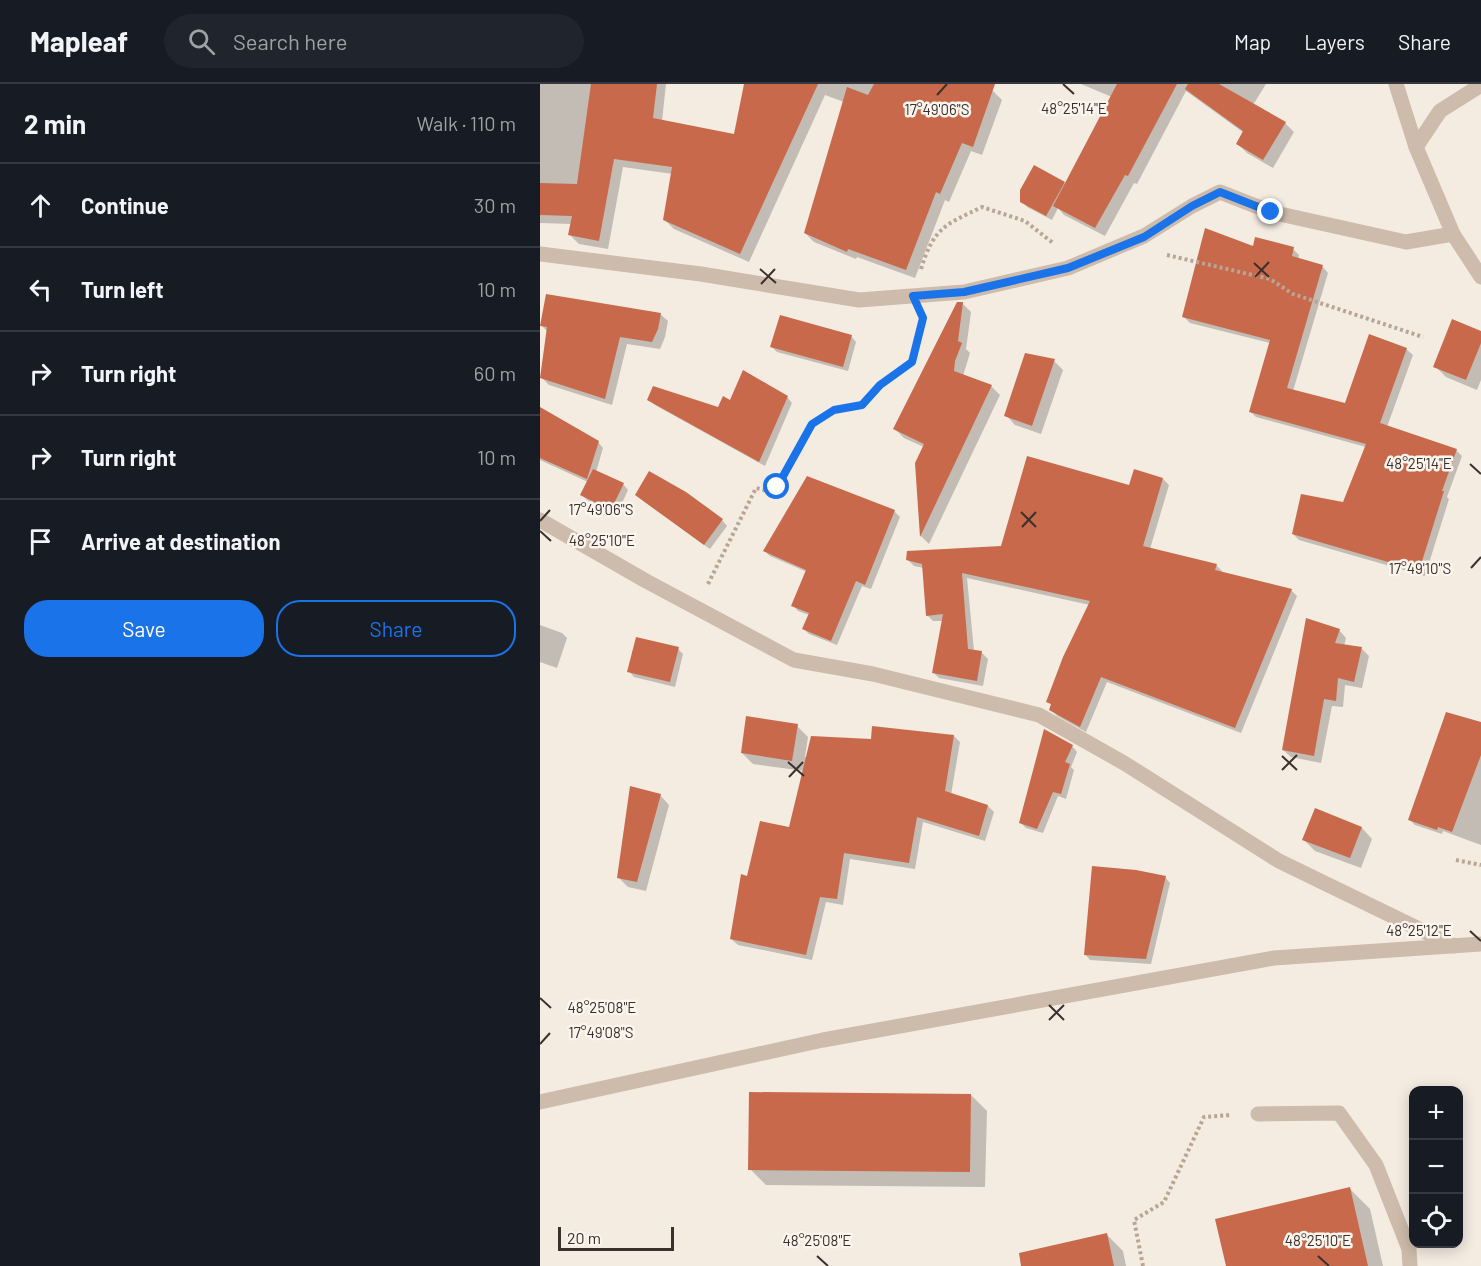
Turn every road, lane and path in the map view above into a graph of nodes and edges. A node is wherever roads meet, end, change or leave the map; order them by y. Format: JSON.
{"nodes":[{"id":1,"x":1396,"y":84,"type":"edge"},
{"id":2,"x":1481,"y":85,"type":"edge"},
{"id":3,"x":1416,"y":147,"type":"junction"},
{"id":4,"x":1453,"y":234,"type":"junction"},
{"id":5,"x":1133,"y":242,"type":"junction"},
{"id":6,"x":540,"y":254,"type":"edge"},
{"id":7,"x":1080,"y":263,"type":"junction"},
{"id":8,"x":1481,"y":277,"type":"edge"},
{"id":9,"x":913,"y":296,"type":"junction"},
{"id":10,"x":1423,"y":337,"type":"dead end"},
{"id":11,"x":540,"y":520,"type":"edge"},
{"id":12,"x":696,"y":608,"type":"junction"},
{"id":13,"x":1456,"y":860,"type":"dead end"},
{"id":14,"x":1481,"y":865,"type":"edge"},
{"id":15,"x":1481,"y":944,"type":"edge"},
{"id":16,"x":1454,"y":946,"type":"junction"},
{"id":17,"x":540,"y":1102,"type":"edge"},
{"id":18,"x":1258,"y":1114,"type":"joint"},
{"id":19,"x":1143,"y":1266,"type":"edge"},
{"id":20,"x":1410,"y":1266,"type":"edge"}],
"edges":[{"from":1,"to":3,"type":"street"},
{"from":2,"to":3,"type":"street"},
{"from":3,"to":4,"type":"street"},
{"from":4,"to":5,"type":"street"},
{"from":4,"to":8,"type":"street"},
{"from":5,"to":7,"type":"street"},
{"from":5,"to":10,"type":"path"},
{"from":6,"to":9,"type":"street"},
{"from":7,"to":9,"type":"street"},
{"from":7,"to":9,"type":"path"},
{"from":9,"to":12,"type":"path"},
{"from":11,"to":12,"type":"street"},
{"from":12,"to":16,"type":"street"},
{"from":13,"to":14,"type":"path"},
{"from":15,"to":16,"type":"street"},
{"from":16,"to":17,"type":"street"},
{"from":18,"to":19,"type":"path"},
{"from":18,"to":20,"type":"street"}]}
